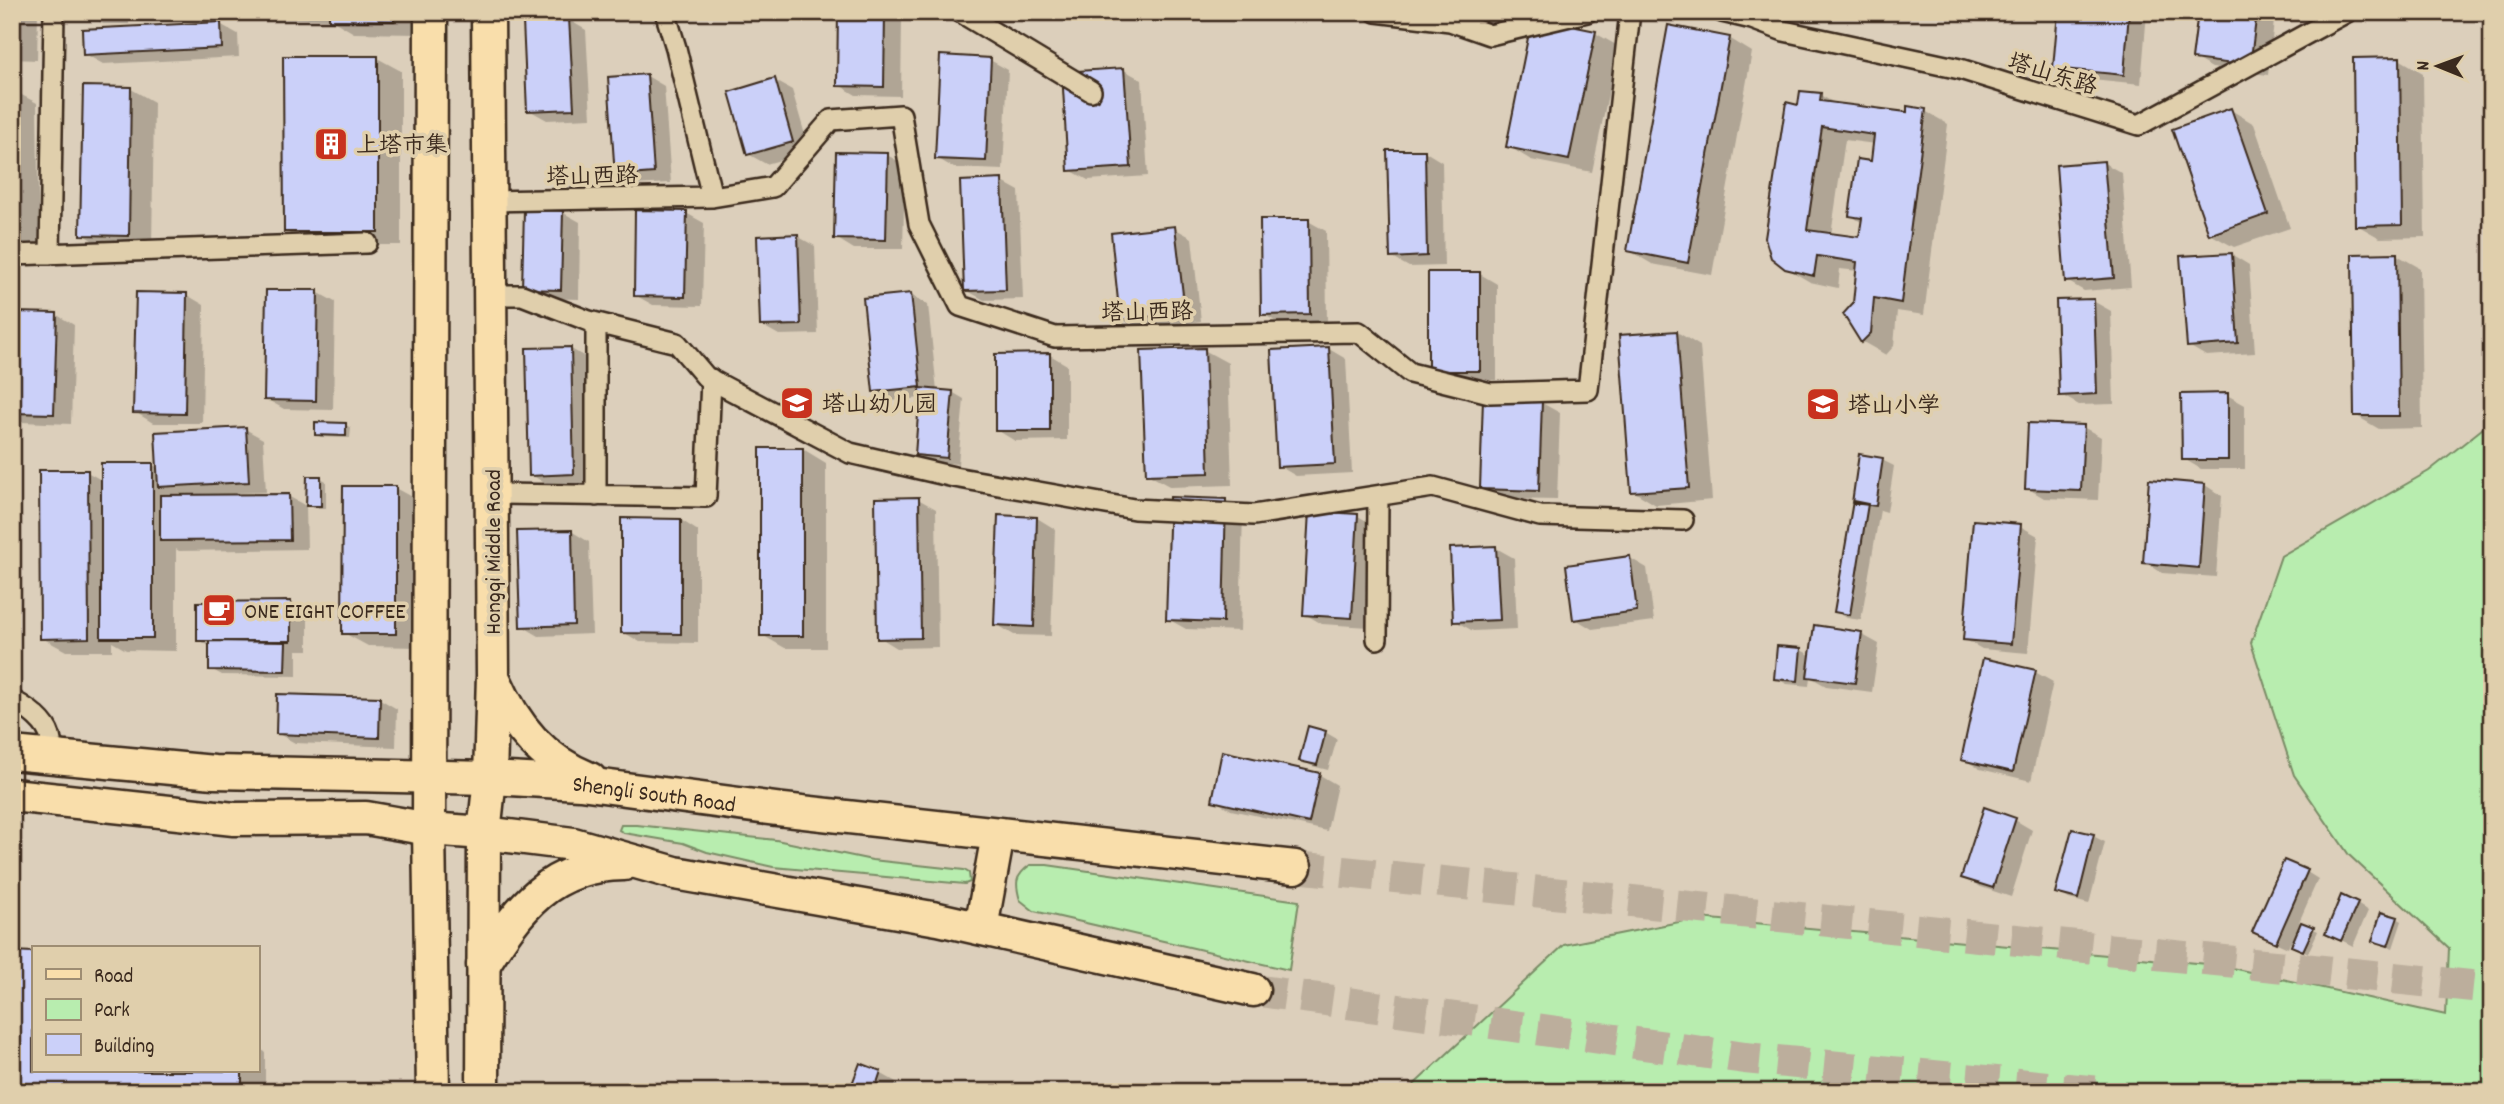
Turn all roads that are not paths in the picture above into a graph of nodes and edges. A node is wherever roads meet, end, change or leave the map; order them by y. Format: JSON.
{"nodes":[{"id":1,"x":54,"y":12,"type":"edge"},
{"id":2,"x":432,"y":12,"type":"edge"},
{"id":3,"x":488,"y":12,"type":"edge"},
{"id":4,"x":665,"y":12,"type":"edge"},
{"id":5,"x":960,"y":12,"type":"edge"},
{"id":6,"x":1376,"y":12,"type":"edge"},
{"id":7,"x":1587,"y":12,"type":"edge"},
{"id":8,"x":1630,"y":12,"type":"edge"},
{"id":9,"x":1722,"y":12,"type":"edge"},
{"id":10,"x":2347,"y":12,"type":"edge"},
{"id":11,"x":1091,"y":91,"type":"dead end"},
{"id":12,"x":712,"y":197,"type":"junction"},
{"id":13,"x":490,"y":201,"type":"junction"},
{"id":14,"x":367,"y":243,"type":"dead end"},
{"id":15,"x":50,"y":254,"type":"junction"},
{"id":16,"x":12,"y":255,"type":"edge"},
{"id":17,"x":490,"y":295,"type":"junction"},
{"id":18,"x":596,"y":323,"type":"junction"},
{"id":19,"x":711,"y":379,"type":"junction"},
{"id":20,"x":492,"y":495,"type":"junction"},
{"id":21,"x":596,"y":496,"type":"junction"},
{"id":22,"x":1378,"y":496,"type":"junction"},
{"id":23,"x":1683,"y":520,"type":"dead end"},
{"id":24,"x":1377,"y":639,"type":"dead end"},
{"id":25,"x":493,"y":675,"type":"junction"},
{"id":26,"x":12,"y":700,"type":"edge"},
{"id":27,"x":12,"y":753,"type":"edge"},
{"id":28,"x":50,"y":758,"type":"junction"},
{"id":29,"x":490,"y":778,"type":"junction"},
{"id":30,"x":430,"y":779,"type":"junction"},
{"id":31,"x":618,"y":788,"type":"junction"},
{"id":32,"x":12,"y":796,"type":"edge"},
{"id":33,"x":429,"y":829,"type":"junction"},
{"id":34,"x":484,"y":833,"type":"junction"},
{"id":35,"x":998,"y":835,"type":"junction"},
{"id":36,"x":639,"y":864,"type":"junction"},
{"id":37,"x":1295,"y":867,"type":"tunnel mouth"},
{"id":38,"x":981,"y":929,"type":"junction"},
{"id":39,"x":482,"y":965,"type":"junction"},
{"id":40,"x":1253,"y":990,"type":"tunnel mouth"},
{"id":41,"x":433,"y":1092,"type":"edge"},
{"id":42,"x":483,"y":1092,"type":"edge"}],
"edges":[{"from":1,"to":15,"type":"street"},
{"from":2,"to":30,"type":"main road"},
{"from":3,"to":13,"type":"main road","name":"Hongqi Middle Road"},
{"from":4,"to":12,"type":"street"},
{"from":5,"to":11,"type":"street"},
{"from":6,"to":7,"type":"street"},
{"from":8,"to":12,"type":"street","name":"塔山西路"},
{"from":9,"to":10,"type":"street","name":"塔山东路"},
{"from":12,"to":13,"type":"street","name":"塔山西路"},
{"from":13,"to":17,"type":"main road","name":"Hongqi Middle Road"},
{"from":14,"to":15,"type":"street"},
{"from":15,"to":16,"type":"street"},
{"from":17,"to":18,"type":"street"},
{"from":17,"to":20,"type":"main road","name":"Hongqi Middle Road"},
{"from":18,"to":19,"type":"street"},
{"from":18,"to":21,"type":"street"},
{"from":19,"to":21,"type":"street"},
{"from":19,"to":22,"type":"street"},
{"from":20,"to":21,"type":"street"},
{"from":20,"to":25,"type":"main road","name":"Hongqi Middle Road"},
{"from":22,"to":23,"type":"street"},
{"from":22,"to":24,"type":"street"},
{"from":25,"to":29,"type":"main road","name":"Hongqi Middle Road"},
{"from":25,"to":31,"type":"main road"},
{"from":26,"to":28,"type":"street"},
{"from":27,"to":28,"type":"main road","name":"Shengli South Road"},
{"from":28,"to":30,"type":"main road","name":"Shengli South Road"},
{"from":29,"to":30,"type":"main road","name":"Shengli South Road"},
{"from":29,"to":31,"type":"main road","name":"Shengli South Road"},
{"from":29,"to":34,"type":"main road","name":"Hongqi Middle Road"},
{"from":30,"to":33,"type":"main road"},
{"from":31,"to":35,"type":"main road","name":"Shengli South Road"},
{"from":32,"to":33,"type":"main road"},
{"from":33,"to":34,"type":"main road"},
{"from":33,"to":41,"type":"main road"},
{"from":34,"to":36,"type":"main road"},
{"from":34,"to":39,"type":"main road","name":"Hongqi Middle Road"},
{"from":35,"to":37,"type":"main road","name":"Shengli South Road"},
{"from":35,"to":38,"type":"main road"},
{"from":36,"to":38,"type":"main road"},
{"from":36,"to":39,"type":"main road"},
{"from":38,"to":40,"type":"main road"},
{"from":39,"to":42,"type":"main road","name":"Hongqi Middle Road"}]}
